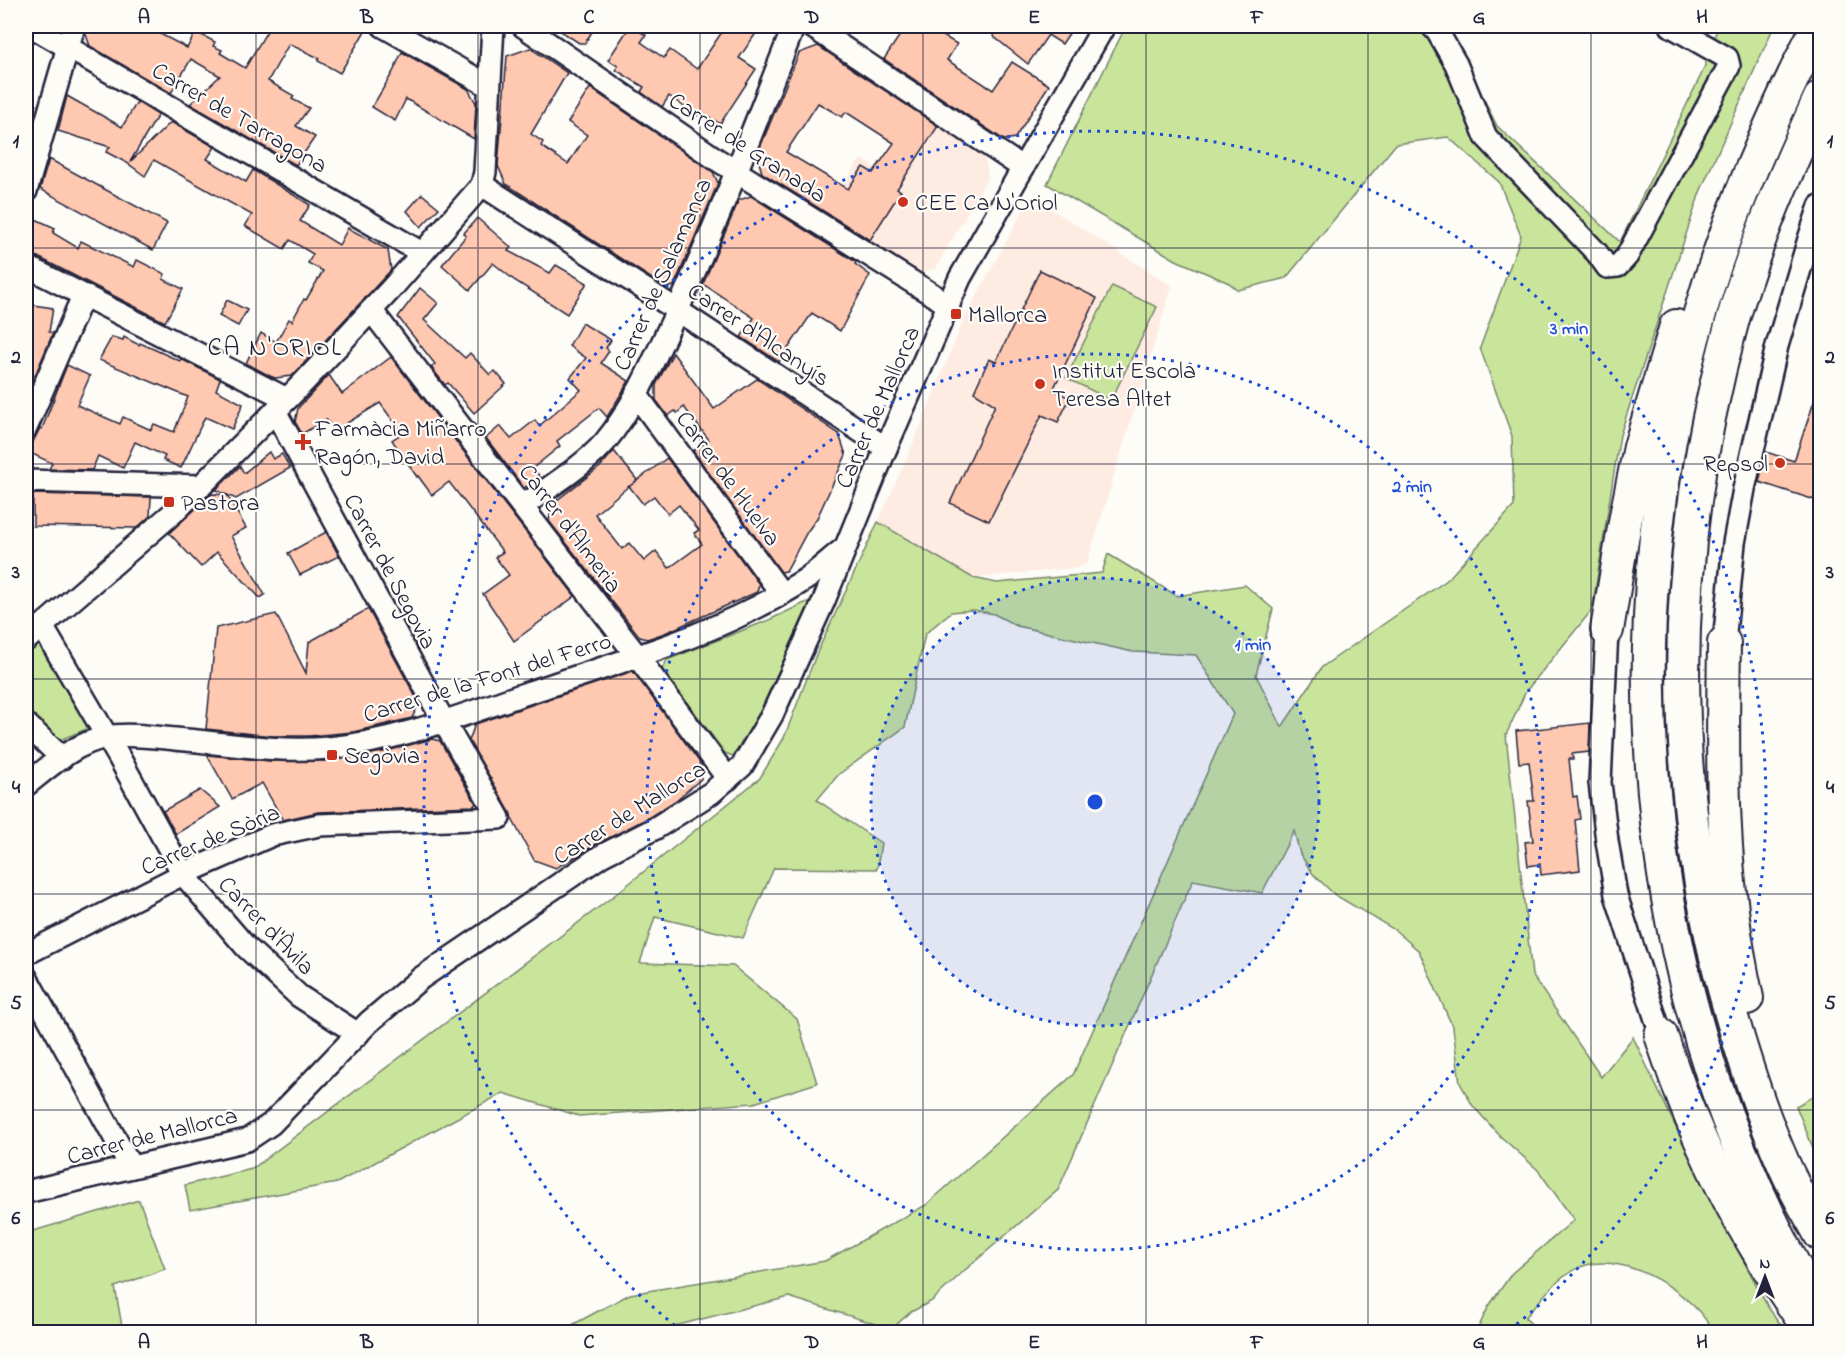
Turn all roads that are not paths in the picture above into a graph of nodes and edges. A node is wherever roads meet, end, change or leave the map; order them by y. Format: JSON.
{"nodes":[{"id":1,"x":31,"y":26,"type":"edge"},
{"id":2,"x":74,"y":26,"type":"edge"},
{"id":3,"x":383,"y":26,"type":"edge"},
{"id":4,"x":494,"y":26,"type":"edge"},
{"id":5,"x":523,"y":26,"type":"edge"},
{"id":6,"x":794,"y":26,"type":"edge"},
{"id":7,"x":811,"y":26,"type":"edge"},
{"id":8,"x":1104,"y":26,"type":"edge"},
{"id":9,"x":1431,"y":26,"type":"edge"},
{"id":10,"x":1671,"y":26,"type":"edge"},
{"id":11,"x":1818,"y":26,"type":"edge"},
{"id":12,"x":69,"y":46,"type":"junction"},
{"id":13,"x":489,"y":86,"type":"junction"},
{"id":14,"x":1821,"y":98,"type":"edge"},
{"id":15,"x":1023,"y":168,"type":"junction"},
{"id":16,"x":736,"y":171,"type":"junction"},
{"id":17,"x":1746,"y":181,"type":"junction"},
{"id":18,"x":482,"y":185,"type":"junction"},
{"id":19,"x":26,"y":191,"type":"edge"},
{"id":20,"x":1821,"y":206,"type":"edge"},
{"id":21,"x":422,"y":253,"type":"junction"},
{"id":22,"x":26,"y":266,"type":"edge"},
{"id":23,"x":83,"y":296,"type":"junction"},
{"id":24,"x":949,"y":305,"type":"junction"},
{"id":25,"x":371,"y":310,"type":"junction"},
{"id":26,"x":677,"y":310,"type":"junction"},
{"id":27,"x":636,"y":394,"type":"junction"},
{"id":28,"x":281,"y":405,"type":"junction"},
{"id":29,"x":26,"y":428,"type":"edge"},
{"id":30,"x":886,"y":448,"type":"junction"},
{"id":31,"x":26,"y":480,"type":"edge"},
{"id":32,"x":201,"y":486,"type":"junction"},
{"id":33,"x":523,"y":506,"type":"junction"},
{"id":34,"x":844,"y":547,"type":"junction"},
{"id":35,"x":781,"y":593,"type":"junction"},
{"id":36,"x":42,"y":626,"type":"junction"},
{"id":37,"x":1607,"y":630,"type":"joint"},
{"id":38,"x":26,"y":640,"type":"edge"},
{"id":39,"x":1724,"y":643,"type":"joint"},
{"id":40,"x":637,"y":656,"type":"junction"},
{"id":41,"x":444,"y":722,"type":"junction"},
{"id":42,"x":26,"y":724,"type":"edge"},
{"id":43,"x":107,"y":737,"type":"junction"},
{"id":44,"x":62,"y":758,"type":"junction"},
{"id":45,"x":728,"y":779,"type":"junction"},
{"id":46,"x":26,"y":785,"type":"edge"},
{"id":47,"x":499,"y":818,"type":"joint"},
{"id":48,"x":183,"y":874,"type":"junction"},
{"id":49,"x":26,"y":954,"type":"edge"},
{"id":50,"x":26,"y":977,"type":"edge"},
{"id":51,"x":358,"y":1034,"type":"junction"},
{"id":52,"x":1660,"y":1035,"type":"joint"},
{"id":53,"x":131,"y":1167,"type":"junction"},
{"id":54,"x":26,"y":1192,"type":"edge"},
{"id":55,"x":1817,"y":1227,"type":"edge"},
{"id":56,"x":1821,"y":1311,"type":"edge"},
{"id":57,"x":1810,"y":1332,"type":"edge"}],
"edges":[{"from":1,"to":12,"type":"street","name":"Carrer de Tarragona"},
{"from":2,"to":12,"type":"street"},
{"from":3,"to":13,"type":"street"},
{"from":4,"to":13,"type":"street"},
{"from":5,"to":16,"type":"street","name":"Carrer de Granada"},
{"from":6,"to":16,"type":"street","name":"Carrer de Salamanca"},
{"from":7,"to":15,"type":"street"},
{"from":8,"to":15,"type":"street","name":"Carrer de Mallorca"},
{"from":9,"to":10,"type":"street"},
{"from":11,"to":17,"type":"highway"},
{"from":12,"to":19,"type":"street"},
{"from":12,"to":21,"type":"street","name":"Carrer de Tarragona"},
{"from":13,"to":18,"type":"street"},
{"from":14,"to":55,"type":"highway"},
{"from":15,"to":24,"type":"street","name":"Carrer de Mallorca"},
{"from":16,"to":24,"type":"street","name":"Carrer de Granada"},
{"from":16,"to":26,"type":"street","name":"Carrer de Salamanca"},
{"from":17,"to":37,"type":"highway"},
{"from":17,"to":56,"type":"highway"},
{"from":18,"to":21,"type":"street"},
{"from":18,"to":26,"type":"street","name":"Carrer d'Alcanyís"},
{"from":20,"to":39,"type":"street"},
{"from":21,"to":25,"type":"street"},
{"from":22,"to":23,"type":"street"},
{"from":23,"to":28,"type":"street"},
{"from":23,"to":29,"type":"street"},
{"from":24,"to":30,"type":"street","name":"Carrer de Mallorca"},
{"from":25,"to":28,"type":"street"},
{"from":25,"to":33,"type":"street","name":"Carrer d'Almeria"},
{"from":26,"to":27,"type":"street","name":"Carrer de Salamanca"},
{"from":26,"to":30,"type":"street","name":"Carrer d'Alcanyís"},
{"from":27,"to":33,"type":"street","name":"Carrer de Salamanca"},
{"from":27,"to":35,"type":"street","name":"Carrer de Huelva"},
{"from":28,"to":32,"type":"street"},
{"from":28,"to":41,"type":"street","name":"Carrer de Segovia"},
{"from":30,"to":34,"type":"street","name":"Carrer de Mallorca"},
{"from":31,"to":32,"type":"street"},
{"from":32,"to":36,"type":"street"},
{"from":33,"to":40,"type":"street","name":"Carrer d'Almeria"},
{"from":34,"to":35,"type":"street","name":"Carrer de la Font del Ferro"},
{"from":34,"to":45,"type":"street","name":"Carrer de Mallorca"},
{"from":35,"to":40,"type":"street","name":"Carrer de la Font del Ferro"},
{"from":36,"to":38,"type":"street"},
{"from":36,"to":43,"type":"street","name":"Carrer d'Àvila"},
{"from":37,"to":52,"type":"street"},
{"from":39,"to":55,"type":"highway"},
{"from":40,"to":41,"type":"street","name":"Carrer de la Font del Ferro"},
{"from":40,"to":45,"type":"street","name":"Carrer d'Almeria"},
{"from":41,"to":43,"type":"street","name":"Carrer de la Font del Ferro"},
{"from":41,"to":47,"type":"street","name":"Carrer de Segovia"},
{"from":42,"to":44,"type":"street"},
{"from":43,"to":44,"type":"street","name":"Carrer de la Font del Ferro"},
{"from":43,"to":48,"type":"street","name":"Carrer d'Àvila"},
{"from":44,"to":46,"type":"street","name":"Carrer de la Font del Ferro"},
{"from":45,"to":51,"type":"street","name":"Carrer de Mallorca"},
{"from":47,"to":48,"type":"street","name":"Carrer de Sòria"},
{"from":48,"to":49,"type":"street","name":"Carrer de Sòria"},
{"from":48,"to":51,"type":"street","name":"Carrer d'Àvila"},
{"from":50,"to":53,"type":"street"},
{"from":51,"to":53,"type":"street","name":"Carrer de Mallorca"},
{"from":52,"to":57,"type":"highway"},
{"from":53,"to":54,"type":"street","name":"Carrer de Mallorca"}]}
